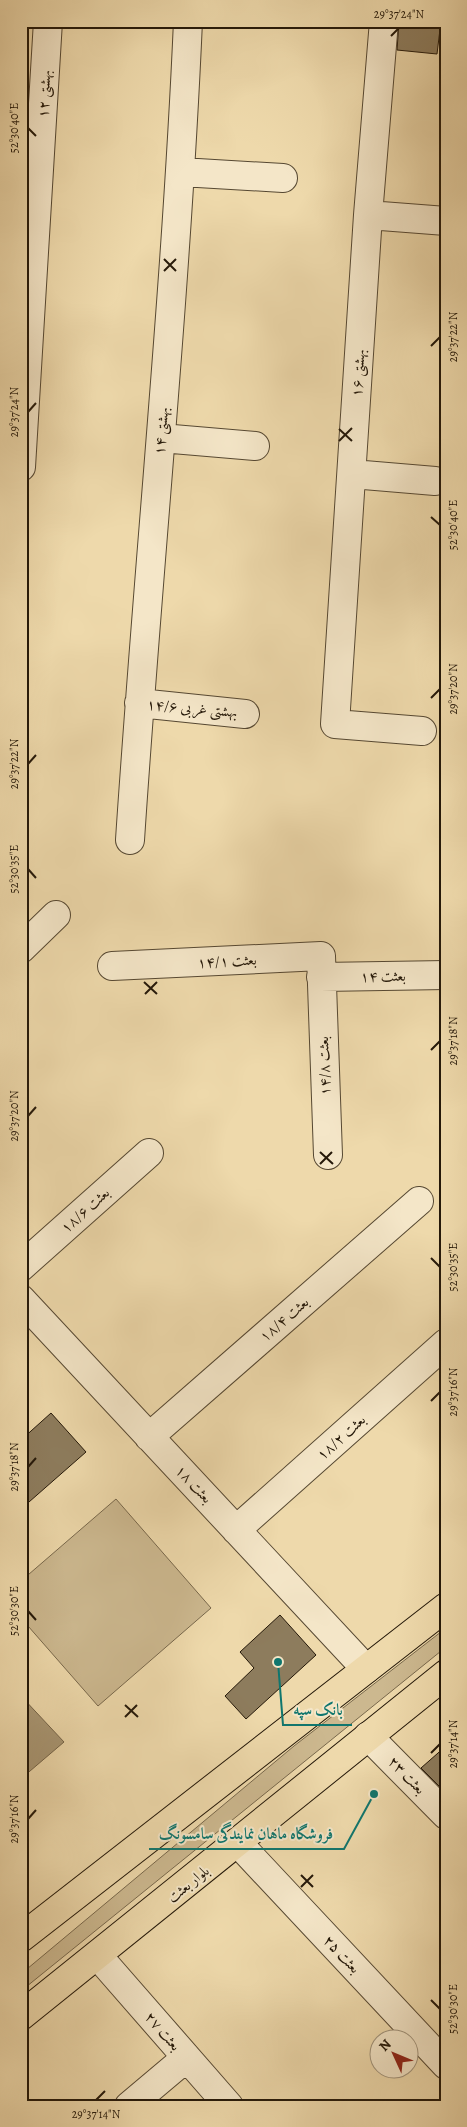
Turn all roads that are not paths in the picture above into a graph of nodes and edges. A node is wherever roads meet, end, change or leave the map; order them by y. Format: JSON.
{"nodes":[{"id":1,"x":48,"y":21,"type":"edge"},
{"id":2,"x":188,"y":21,"type":"edge"},
{"id":3,"x":384,"y":21,"type":"edge"},
{"id":4,"x":181,"y":172,"type":"junction"},
{"id":5,"x":283,"y":178,"type":"dead end"},
{"id":6,"x":368,"y":216,"type":"junction"},
{"id":7,"x":446,"y":222,"type":"edge"},
{"id":8,"x":160,"y":438,"type":"junction"},
{"id":9,"x":256,"y":446,"type":"dead end"},
{"id":10,"x":21,"y":467,"type":"edge"},
{"id":11,"x":352,"y":474,"type":"junction"},
{"id":12,"x":435,"y":482,"type":"dead end"},
{"id":13,"x":139,"y":703,"type":"junction"},
{"id":14,"x":245,"y":714,"type":"dead end"},
{"id":15,"x":422,"y":731,"type":"dead end"},
{"id":16,"x":130,"y":840,"type":"dead end"},
{"id":17,"x":56,"y":915,"type":"dead end"},
{"id":18,"x":21,"y":949,"type":"edge"},
{"id":19,"x":112,"y":966,"type":"dead end"},
{"id":20,"x":446,"y":975,"type":"edge"},
{"id":21,"x":321,"y":977,"type":"junction"},
{"id":22,"x":149,"y":1153,"type":"dead end"},
{"id":23,"x":328,"y":1155,"type":"dead end"},
{"id":24,"x":420,"y":1201,"type":"dead end"},
{"id":25,"x":21,"y":1268,"type":"edge"},
{"id":26,"x":21,"y":1299,"type":"edge"},
{"id":27,"x":446,"y":1343,"type":"edge"},
{"id":28,"x":149,"y":1436,"type":"junction"},
{"id":29,"x":236,"y":1530,"type":"junction"},
{"id":30,"x":446,"y":1607,"type":"edge"},
{"id":31,"x":366,"y":1669,"type":"junction"},
{"id":32,"x":446,"y":1674,"type":"edge"},
{"id":33,"x":368,"y":1736,"type":"junction"},
{"id":34,"x":446,"y":1815,"type":"edge"},
{"id":35,"x":238,"y":1843,"type":"junction"},
{"id":36,"x":21,"y":1938,"type":"edge"},
{"id":37,"x":98,"y":1956,"type":"junction"},
{"id":38,"x":21,"y":2016,"type":"edge"},
{"id":39,"x":186,"y":2058,"type":"junction"},
{"id":40,"x":446,"y":2065,"type":"edge"},
{"id":41,"x":129,"y":2106,"type":"edge"},
{"id":42,"x":229,"y":2106,"type":"edge"}],
"edges":[{"from":1,"to":10,"type":"street","name":"۱۲ بهشتی"},
{"from":2,"to":4,"type":"street","name":"۱۴ بهشتی"},
{"from":3,"to":6,"type":"street","name":"۱۶ بهشتی"},
{"from":4,"to":5,"type":"street"},
{"from":4,"to":8,"type":"street","name":"۱۴ بهشتی"},
{"from":6,"to":7,"type":"street"},
{"from":6,"to":11,"type":"street","name":"۱۶ بهشتی"},
{"from":8,"to":9,"type":"street"},
{"from":8,"to":13,"type":"street","name":"۱۴ بهشتی"},
{"from":11,"to":12,"type":"street"},
{"from":11,"to":15,"type":"street","name":"۱۶ بهشتی"},
{"from":13,"to":14,"type":"street","name":"۱۴/۶ بهشتی غربی"},
{"from":13,"to":16,"type":"street","name":"۱۴ بهشتی"},
{"from":17,"to":18,"type":"street"},
{"from":19,"to":21,"type":"street","name":"۱۴/۱ بعثت"},
{"from":20,"to":21,"type":"street","name":"بعثت ۱۴"},
{"from":21,"to":23,"type":"street","name":"۱۴/۸ بعثت"},
{"from":22,"to":25,"type":"street","name":"۱۸/۶ بعثت"},
{"from":24,"to":28,"type":"street","name":"۱۸/۴ بعثت"},
{"from":26,"to":28,"type":"street","name":"بعثت ۱۸"},
{"from":27,"to":29,"type":"street","name":"۱۸/۲ بعثت"},
{"from":28,"to":29,"type":"street","name":"بعثت ۱۸"},
{"from":29,"to":31,"type":"street","name":"بعثت ۱۸"},
{"from":30,"to":31,"type":"main road"},
{"from":31,"to":36,"type":"main road"},
{"from":32,"to":33,"type":"main road","name":"بلوار بعثت"},
{"from":33,"to":34,"type":"street","name":"۲۳ بعثت"},
{"from":33,"to":35,"type":"main road","name":"بلوار بعثت"},
{"from":35,"to":37,"type":"main road","name":"بلوار بعثت"},
{"from":35,"to":40,"type":"street","name":"۲۵ بعثت"},
{"from":37,"to":38,"type":"main road","name":"بلوار بعثت"},
{"from":37,"to":39,"type":"street","name":"۲۷ بعثت"},
{"from":39,"to":41,"type":"street"},
{"from":39,"to":42,"type":"street","name":"۲۷ بعثت"}]}
